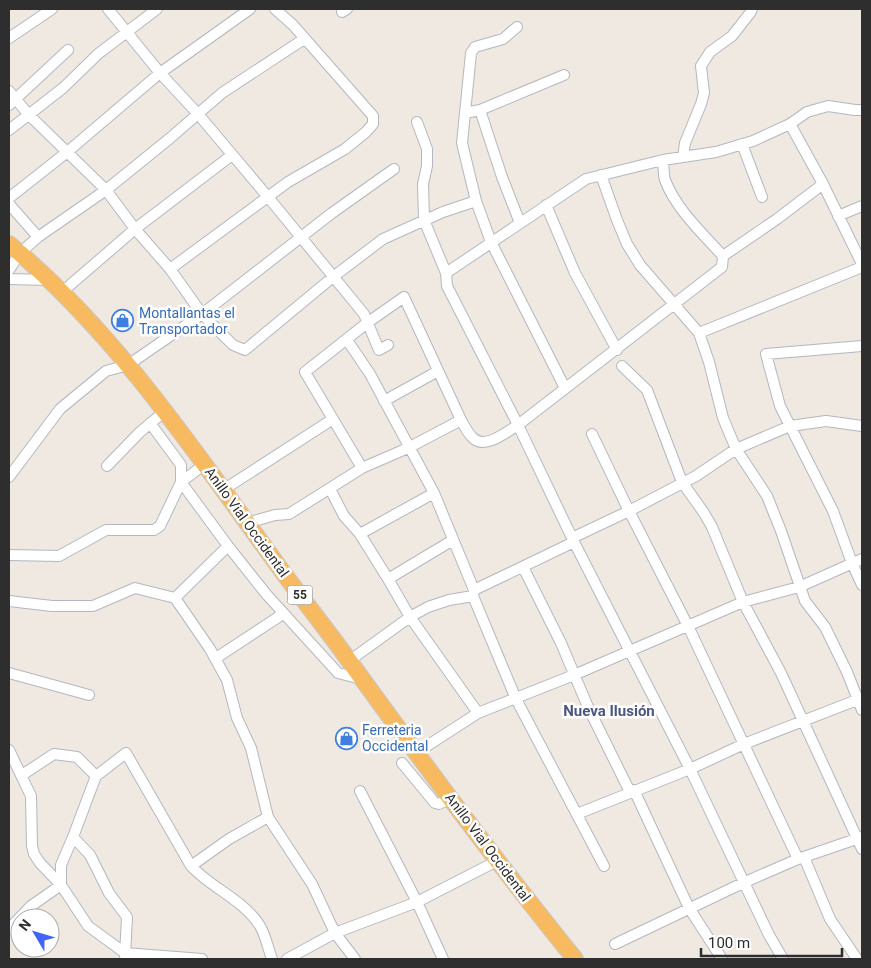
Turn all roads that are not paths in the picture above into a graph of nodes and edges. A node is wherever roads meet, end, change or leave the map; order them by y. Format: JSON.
{"nodes":[{"id":1,"x":52,"y":9,"type":"edge"},
{"id":2,"x":108,"y":9,"type":"edge"},
{"id":3,"x":157,"y":9,"type":"edge"},
{"id":4,"x":250,"y":9,"type":"edge"},
{"id":5,"x":275,"y":9,"type":"edge"},
{"id":6,"x":752,"y":9,"type":"edge"},
{"id":7,"x":517,"y":27,"type":"dead end"},
{"id":8,"x":126,"y":31,"type":"junction"},
{"id":9,"x":9,"y":38,"type":"edge"},
{"id":10,"x":304,"y":38,"type":"junction"},
{"id":11,"x":68,"y":50,"type":"dead end"},
{"id":12,"x":160,"y":73,"type":"junction"},
{"id":13,"x":564,"y":76,"type":"dead end"},
{"id":14,"x":11,"y":98,"type":"edge"},
{"id":15,"x":480,"y":110,"type":"junction"},
{"id":16,"x":862,"y":110,"type":"edge"},
{"id":17,"x":465,"y":113,"type":"junction"},
{"id":18,"x":198,"y":114,"type":"junction"},
{"id":19,"x":29,"y":115,"type":"junction"},
{"id":20,"x":417,"y":122,"type":"dead end"},
{"id":21,"x":790,"y":124,"type":"junction"},
{"id":22,"x":9,"y":130,"type":"edge"},
{"id":23,"x":742,"y":144,"type":"junction"},
{"id":24,"x":66,"y":153,"type":"junction"},
{"id":25,"x":232,"y":155,"type":"junction"},
{"id":26,"x":683,"y":157,"type":"junction"},
{"id":27,"x":663,"y":160,"type":"junction"},
{"id":28,"x":394,"y":170,"type":"dead end"},
{"id":29,"x":601,"y":175,"type":"junction"},
{"id":30,"x":823,"y":184,"type":"junction"},
{"id":31,"x":106,"y":190,"type":"junction"},
{"id":32,"x":268,"y":197,"type":"junction"},
{"id":33,"x":762,"y":197,"type":"dead end"},
{"id":34,"x":9,"y":198,"type":"edge"},
{"id":35,"x":476,"y":201,"type":"junction"},
{"id":36,"x":9,"y":204,"type":"edge"},
{"id":37,"x":546,"y":206,"type":"junction"},
{"id":38,"x":862,"y":206,"type":"edge"},
{"id":39,"x":838,"y":216,"type":"junction"},
{"id":40,"x":424,"y":220,"type":"junction"},
{"id":41,"x":520,"y":223,"type":"junction"},
{"id":42,"x":135,"y":229,"type":"junction"},
{"id":43,"x":38,"y":237,"type":"junction"},
{"id":44,"x":302,"y":238,"type":"junction"},
{"id":45,"x":491,"y":242,"type":"junction"},
{"id":46,"x":14,"y":249,"type":"edge"},
{"id":47,"x":722,"y":256,"type":"junction"},
{"id":48,"x":862,"y":266,"type":"edge"},
{"id":49,"x":170,"y":269,"type":"junction"},
{"id":50,"x":9,"y":270,"type":"edge"},
{"id":51,"x":446,"y":273,"type":"junction"},
{"id":52,"x":333,"y":277,"type":"junction"},
{"id":53,"x":9,"y":279,"type":"edge"},
{"id":54,"x":49,"y":280,"type":"junction"},
{"id":55,"x":62,"y":292,"type":"junction"},
{"id":56,"x":674,"y":305,"type":"junction"},
{"id":57,"x":202,"y":314,"type":"junction"},
{"id":58,"x":366,"y":323,"type":"junction"},
{"id":59,"x":700,"y":333,"type":"junction"},
{"id":60,"x":348,"y":340,"type":"junction"},
{"id":61,"x":388,"y":345,"type":"dead end"},
{"id":62,"x":862,"y":346,"type":"edge"},
{"id":63,"x":617,"y":350,"type":"junction"},
{"id":64,"x":128,"y":365,"type":"junction"},
{"id":65,"x":622,"y":366,"type":"dead end"},
{"id":66,"x":438,"y":371,"type":"junction"},
{"id":67,"x":566,"y":388,"type":"junction"},
{"id":68,"x":384,"y":401,"type":"junction"},
{"id":69,"x":164,"y":412,"type":"junction"},
{"id":70,"x":333,"y":419,"type":"junction"},
{"id":71,"x":461,"y":420,"type":"junction"},
{"id":72,"x":150,"y":423,"type":"junction"},
{"id":73,"x":518,"y":425,"type":"junction"},
{"id":74,"x":790,"y":426,"type":"junction"},
{"id":75,"x":862,"y":426,"type":"edge"},
{"id":76,"x":592,"y":434,"type":"dead end"},
{"id":77,"x":408,"y":448,"type":"junction"},
{"id":78,"x":736,"y":449,"type":"junction"},
{"id":79,"x":204,"y":464,"type":"junction"},
{"id":80,"x":107,"y":466,"type":"dead end"},
{"id":81,"x":362,"y":468,"type":"junction"},
{"id":82,"x":9,"y":476,"type":"edge"},
{"id":83,"x":182,"y":482,"type":"junction"},
{"id":84,"x":682,"y":482,"type":"junction"},
{"id":85,"x":330,"y":489,"type":"junction"},
{"id":86,"x":223,"y":490,"type":"junction"},
{"id":87,"x":434,"y":493,"type":"junction"},
{"id":88,"x":629,"y":511,"type":"junction"},
{"id":89,"x":248,"y":523,"type":"junction"},
{"id":90,"x":360,"y":534,"type":"junction"},
{"id":91,"x":453,"y":540,"type":"junction"},
{"id":92,"x":573,"y":540,"type":"junction"},
{"id":93,"x":228,"y":546,"type":"junction"},
{"id":94,"x":9,"y":555,"type":"edge"},
{"id":95,"x":862,"y":559,"type":"edge"},
{"id":96,"x":852,"y":563,"type":"junction"},
{"id":97,"x":523,"y":567,"type":"junction"},
{"id":98,"x":388,"y":579,"type":"junction"},
{"id":99,"x":862,"y":586,"type":"edge"},
{"id":100,"x":799,"y":587,"type":"junction"},
{"id":101,"x":473,"y":593,"type":"junction"},
{"id":102,"x":175,"y":598,"type":"junction"},
{"id":103,"x":9,"y":601,"type":"edge"},
{"id":104,"x":744,"y":602,"type":"junction"},
{"id":105,"x":283,"y":614,"type":"junction"},
{"id":106,"x":410,"y":617,"type":"junction"},
{"id":107,"x":688,"y":626,"type":"junction"},
{"id":108,"x":630,"y":651,"type":"junction"},
{"id":109,"x":216,"y":658,"type":"junction"},
{"id":110,"x":348,"y":661,"type":"junction"},
{"id":111,"x":9,"y":672,"type":"edge"},
{"id":112,"x":574,"y":675,"type":"junction"},
{"id":113,"x":361,"y":679,"type":"junction"},
{"id":114,"x":89,"y":695,"type":"dead end"},
{"id":115,"x":860,"y":698,"type":"edge"},
{"id":116,"x":516,"y":699,"type":"junction"},
{"id":117,"x":862,"y":710,"type":"edge"},
{"id":118,"x":478,"y":713,"type":"junction"},
{"id":119,"x":802,"y":720,"type":"junction"},
{"id":120,"x":744,"y":744,"type":"junction"},
{"id":121,"x":9,"y":750,"type":"edge"},
{"id":122,"x":416,"y":753,"type":"junction"},
{"id":123,"x":402,"y":764,"type":"dead end"},
{"id":124,"x":690,"y":768,"type":"junction"},
{"id":125,"x":22,"y":776,"type":"junction"},
{"id":126,"x":96,"y":776,"type":"junction"},
{"id":127,"x":360,"y":790,"type":"dead end"},
{"id":128,"x":632,"y":791,"type":"junction"},
{"id":129,"x":451,"y":798,"type":"junction"},
{"id":130,"x":577,"y":814,"type":"junction"},
{"id":131,"x":268,"y":817,"type":"junction"},
{"id":132,"x":73,"y":837,"type":"junction"},
{"id":133,"x":859,"y":838,"type":"edge"},
{"id":134,"x":862,"y":849,"type":"edge"},
{"id":135,"x":801,"y":858,"type":"junction"},
{"id":136,"x":497,"y":861,"type":"junction"},
{"id":137,"x":191,"y":866,"type":"junction"},
{"id":138,"x":604,"y":866,"type":"dead end"},
{"id":139,"x":745,"y":882,"type":"junction"},
{"id":140,"x":61,"y":885,"type":"junction"},
{"id":141,"x":417,"y":902,"type":"junction"},
{"id":142,"x":689,"y":908,"type":"junction"},
{"id":143,"x":9,"y":929,"type":"edge"},
{"id":144,"x":335,"y":933,"type":"junction"},
{"id":145,"x":615,"y":944,"type":"dead end"},
{"id":146,"x":125,"y":956,"type":"edge"},
{"id":147,"x":858,"y":957,"type":"edge"},
{"id":148,"x":188,"y":958,"type":"edge"},
{"id":149,"x":202,"y":959,"type":"edge"},
{"id":150,"x":272,"y":959,"type":"edge"},
{"id":151,"x":287,"y":959,"type":"edge"},
{"id":152,"x":355,"y":959,"type":"edge"},
{"id":153,"x":443,"y":959,"type":"edge"},
{"id":154,"x":575,"y":959,"type":"edge"},
{"id":155,"x":722,"y":959,"type":"edge"},
{"id":156,"x":783,"y":959,"type":"edge"}],
"edges":[{"from":1,"to":9,"type":"street"},
{"from":2,"to":8,"type":"street"},
{"from":3,"to":8,"type":"street"},
{"from":4,"to":12,"type":"street"},
{"from":5,"to":10,"type":"street"},
{"from":6,"to":26,"type":"street"},
{"from":7,"to":17,"type":"street"},
{"from":8,"to":12,"type":"street"},
{"from":8,"to":19,"type":"street"},
{"from":10,"to":18,"type":"street"},
{"from":10,"to":32,"type":"street"},
{"from":11,"to":14,"type":"street"},
{"from":12,"to":18,"type":"street"},
{"from":12,"to":24,"type":"street"},
{"from":13,"to":15,"type":"street"},
{"from":14,"to":19,"type":"street"},
{"from":15,"to":17,"type":"street"},
{"from":15,"to":41,"type":"street"},
{"from":16,"to":21,"type":"street"},
{"from":17,"to":35,"type":"street"},
{"from":18,"to":25,"type":"street"},
{"from":18,"to":31,"type":"street"},
{"from":19,"to":22,"type":"street"},
{"from":19,"to":24,"type":"street"},
{"from":20,"to":40,"type":"street"},
{"from":21,"to":23,"type":"street"},
{"from":21,"to":30,"type":"street"},
{"from":23,"to":26,"type":"street"},
{"from":23,"to":33,"type":"street"},
{"from":24,"to":31,"type":"street"},
{"from":24,"to":34,"type":"street"},
{"from":25,"to":32,"type":"street"},
{"from":25,"to":42,"type":"street"},
{"from":26,"to":27,"type":"street"},
{"from":27,"to":29,"type":"street"},
{"from":27,"to":47,"type":"street"},
{"from":28,"to":44,"type":"street"},
{"from":29,"to":37,"type":"street"},
{"from":29,"to":56,"type":"street"},
{"from":30,"to":39,"type":"street"},
{"from":30,"to":47,"type":"street"},
{"from":31,"to":42,"type":"street"},
{"from":31,"to":43,"type":"street"},
{"from":32,"to":44,"type":"street"},
{"from":32,"to":49,"type":"street"},
{"from":35,"to":40,"type":"street"},
{"from":35,"to":45,"type":"street"},
{"from":36,"to":43,"type":"street"},
{"from":37,"to":41,"type":"street"},
{"from":37,"to":63,"type":"street"},
{"from":38,"to":39,"type":"street"},
{"from":39,"to":48,"type":"street"},
{"from":40,"to":51,"type":"street"},
{"from":40,"to":52,"type":"street"},
{"from":41,"to":45,"type":"street"},
{"from":42,"to":49,"type":"street"},
{"from":42,"to":55,"type":"street"},
{"from":43,"to":46,"type":"street"},
{"from":44,"to":52,"type":"street"},
{"from":44,"to":57,"type":"street"},
{"from":45,"to":51,"type":"street"},
{"from":45,"to":67,"type":"street"},
{"from":46,"to":50,"type":"street"},
{"from":46,"to":54,"type":"highway","name":"Anillo Vial Occidental","number":"55"},
{"from":47,"to":56,"type":"street"},
{"from":48,"to":59,"type":"street"},
{"from":49,"to":57,"type":"street"},
{"from":51,"to":73,"type":"street"},
{"from":52,"to":57,"type":"street"},
{"from":52,"to":58,"type":"street"},
{"from":53,"to":54,"type":"street"},
{"from":54,"to":55,"type":"highway","name":"Anillo Vial Occidental","number":"55"},
{"from":55,"to":64,"type":"highway","name":"Anillo Vial Occidental","number":"55"},
{"from":56,"to":59,"type":"street"},
{"from":56,"to":63,"type":"street"},
{"from":57,"to":64,"type":"street"},
{"from":58,"to":60,"type":"street"},
{"from":58,"to":61,"type":"street"},
{"from":58,"to":66,"type":"street"},
{"from":59,"to":78,"type":"street"},
{"from":60,"to":68,"type":"street"},
{"from":60,"to":70,"type":"street"},
{"from":62,"to":74,"type":"street"},
{"from":63,"to":67,"type":"street"},
{"from":64,"to":69,"type":"highway","name":"Anillo Vial Occidental","number":"55"},
{"from":64,"to":82,"type":"street"},
{"from":65,"to":84,"type":"street"},
{"from":66,"to":68,"type":"street"},
{"from":66,"to":71,"type":"street"},
{"from":67,"to":73,"type":"street"},
{"from":68,"to":77,"type":"street"},
{"from":69,"to":72,"type":"street"},
{"from":69,"to":79,"type":"highway","name":"Anillo Vial Occidental","number":"55"},
{"from":70,"to":81,"type":"street"},
{"from":70,"to":86,"type":"street"},
{"from":71,"to":73,"type":"street"},
{"from":71,"to":77,"type":"street"},
{"from":72,"to":80,"type":"street"},
{"from":72,"to":83,"type":"street"},
{"from":73,"to":92,"type":"street"},
{"from":74,"to":75,"type":"street"},
{"from":74,"to":78,"type":"street"},
{"from":74,"to":96,"type":"street"},
{"from":76,"to":88,"type":"street"},
{"from":77,"to":81,"type":"street"},
{"from":77,"to":87,"type":"street"},
{"from":78,"to":84,"type":"street"},
{"from":78,"to":100,"type":"street"},
{"from":79,"to":83,"type":"street"},
{"from":79,"to":86,"type":"highway","name":"Anillo Vial Occidental","number":"55"},
{"from":81,"to":85,"type":"street"},
{"from":83,"to":93,"type":"street"},
{"from":83,"to":94,"type":"street"},
{"from":84,"to":88,"type":"street"},
{"from":84,"to":104,"type":"street"},
{"from":85,"to":89,"type":"street"},
{"from":85,"to":90,"type":"street"},
{"from":86,"to":89,"type":"highway","name":"Anillo Vial Occidental","number":"55"},
{"from":87,"to":90,"type":"street"},
{"from":87,"to":91,"type":"street"},
{"from":88,"to":92,"type":"street"},
{"from":88,"to":107,"type":"street"},
{"from":89,"to":110,"type":"highway","name":"Anillo Vial Occidental","number":"55"},
{"from":90,"to":98,"type":"street"},
{"from":91,"to":98,"type":"street"},
{"from":91,"to":101,"type":"street"},
{"from":92,"to":97,"type":"street"},
{"from":92,"to":108,"type":"street"},
{"from":93,"to":102,"type":"street"},
{"from":93,"to":105,"type":"street"},
{"from":95,"to":96,"type":"street"},
{"from":96,"to":99,"type":"street"},
{"from":96,"to":100,"type":"street"},
{"from":97,"to":101,"type":"street"},
{"from":97,"to":112,"type":"street"},
{"from":98,"to":106,"type":"street"},
{"from":100,"to":104,"type":"street"},
{"from":100,"to":115,"type":"street"},
{"from":101,"to":106,"type":"street"},
{"from":101,"to":116,"type":"street"},
{"from":102,"to":103,"type":"street"},
{"from":102,"to":109,"type":"street"},
{"from":104,"to":107,"type":"street"},
{"from":104,"to":119,"type":"street"},
{"from":105,"to":109,"type":"street"},
{"from":105,"to":113,"type":"street"},
{"from":106,"to":110,"type":"street"},
{"from":106,"to":118,"type":"street"},
{"from":107,"to":108,"type":"street"},
{"from":107,"to":120,"type":"street"},
{"from":108,"to":112,"type":"street"},
{"from":108,"to":124,"type":"street"},
{"from":109,"to":131,"type":"street"},
{"from":110,"to":113,"type":"highway","name":"Anillo Vial Occidental","number":"55"},
{"from":111,"to":114,"type":"street"},
{"from":112,"to":116,"type":"street"},
{"from":112,"to":128,"type":"street"},
{"from":113,"to":122,"type":"highway","name":"Anillo Vial Occidental","number":"55"},
{"from":115,"to":117,"type":"street"},
{"from":115,"to":119,"type":"street"},
{"from":116,"to":118,"type":"street"},
{"from":116,"to":130,"type":"street"},
{"from":118,"to":122,"type":"street"},
{"from":119,"to":120,"type":"street"},
{"from":119,"to":133,"type":"street"},
{"from":120,"to":124,"type":"street"},
{"from":120,"to":135,"type":"street"},
{"from":121,"to":125,"type":"street"},
{"from":122,"to":129,"type":"highway","name":"Anillo Vial Occidental","number":"55"},
{"from":123,"to":129,"type":"street"},
{"from":124,"to":128,"type":"street"},
{"from":124,"to":139,"type":"street"},
{"from":125,"to":126,"type":"street"},
{"from":125,"to":140,"type":"street"},
{"from":126,"to":132,"type":"street"},
{"from":126,"to":137,"type":"street"},
{"from":127,"to":141,"type":"street"},
{"from":128,"to":130,"type":"street"},
{"from":128,"to":142,"type":"street"},
{"from":129,"to":136,"type":"highway","name":"Anillo Vial Occidental","number":"55"},
{"from":130,"to":138,"type":"street"},
{"from":131,"to":137,"type":"street"},
{"from":131,"to":144,"type":"street"},
{"from":132,"to":140,"type":"street"},
{"from":132,"to":146,"type":"street"},
{"from":133,"to":134,"type":"street"},
{"from":133,"to":135,"type":"street"},
{"from":135,"to":139,"type":"street"},
{"from":135,"to":147,"type":"street"},
{"from":136,"to":141,"type":"street"},
{"from":136,"to":154,"type":"highway","name":"Anillo Vial Occidental","number":"55"},
{"from":137,"to":150,"type":"street"},
{"from":139,"to":142,"type":"street"},
{"from":139,"to":156,"type":"street"},
{"from":140,"to":143,"type":"street"},
{"from":140,"to":146,"type":"street"},
{"from":141,"to":144,"type":"street"},
{"from":141,"to":153,"type":"street"},
{"from":142,"to":145,"type":"street"},
{"from":142,"to":155,"type":"street"},
{"from":144,"to":151,"type":"street"},
{"from":144,"to":152,"type":"street"},
{"from":146,"to":148,"type":"street"},
{"from":148,"to":149,"type":"street"}]}
